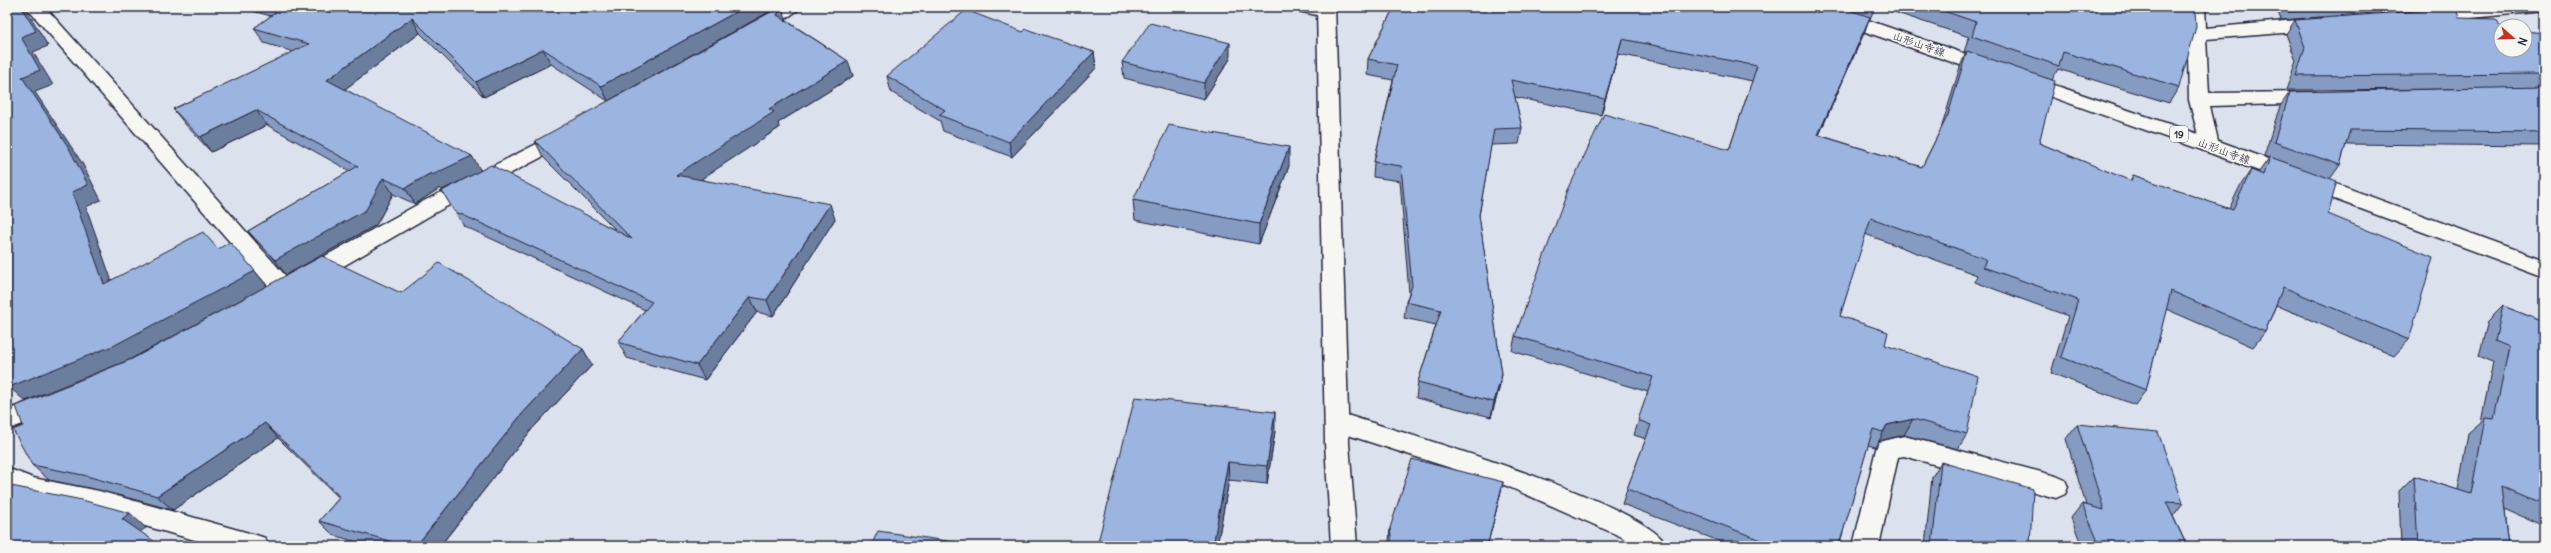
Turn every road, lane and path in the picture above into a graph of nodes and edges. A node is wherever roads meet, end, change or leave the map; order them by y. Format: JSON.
{"nodes":[{"id":1,"x":35,"y":7,"type":"edge"},
{"id":2,"x":793,"y":7,"type":"edge"},
{"id":3,"x":1304,"y":7,"type":"edge"},
{"id":4,"x":1812,"y":7,"type":"edge"},
{"id":5,"x":2196,"y":7,"type":"edge"},
{"id":6,"x":2539,"y":7,"type":"edge"},
{"id":7,"x":1326,"y":9,"type":"edge"},
{"id":8,"x":2412,"y":17,"type":"edge"},
{"id":9,"x":2341,"y":23,"type":"edge"},
{"id":10,"x":2198,"y":34,"type":"junction"},
{"id":11,"x":740,"y":40,"type":"edge"},
{"id":12,"x":2332,"y":98,"type":"edge"},
{"id":13,"x":2199,"y":100,"type":"junction"},
{"id":14,"x":586,"y":124,"type":"edge"},
{"id":15,"x":2208,"y":145,"type":"junction"},
{"id":16,"x":2544,"y":269,"type":"edge"},
{"id":17,"x":284,"y":289,"type":"junction"},
{"id":18,"x":263,"y":300,"type":"edge"},
{"id":19,"x":66,"y":396,"type":"edge"},
{"id":20,"x":7,"y":420,"type":"edge"},
{"id":21,"x":1337,"y":422,"type":"junction"},
{"id":22,"x":7,"y":478,"type":"edge"},
{"id":23,"x":2056,"y":487,"type":"dead end"},
{"id":24,"x":256,"y":546,"type":"edge"},
{"id":25,"x":1344,"y":546,"type":"edge"},
{"id":26,"x":1654,"y":546,"type":"edge"},
{"id":27,"x":1866,"y":546,"type":"edge"}],
"edges":[{"from":1,"to":17,"type":"main road"},
{"from":2,"to":11,"type":"main road"},
{"from":3,"to":7,"type":"main road"},
{"from":4,"to":15,"type":"main road","name":"山形山寺線","number":"19"},
{"from":5,"to":10,"type":"main road"},
{"from":6,"to":8,"type":"main road"},
{"from":7,"to":21,"type":"main road"},
{"from":9,"to":10,"type":"main road"},
{"from":10,"to":13,"type":"main road"},
{"from":12,"to":13,"type":"main road"},
{"from":13,"to":15,"type":"main road"},
{"from":14,"to":17,"type":"main road"},
{"from":15,"to":16,"type":"main road","name":"山形山寺線","number":"19"},
{"from":17,"to":18,"type":"main road"},
{"from":19,"to":20,"type":"main road"},
{"from":21,"to":25,"type":"main road"},
{"from":21,"to":26,"type":"main road"},
{"from":22,"to":24,"type":"main road"},
{"from":23,"to":27,"type":"main road"}]}
